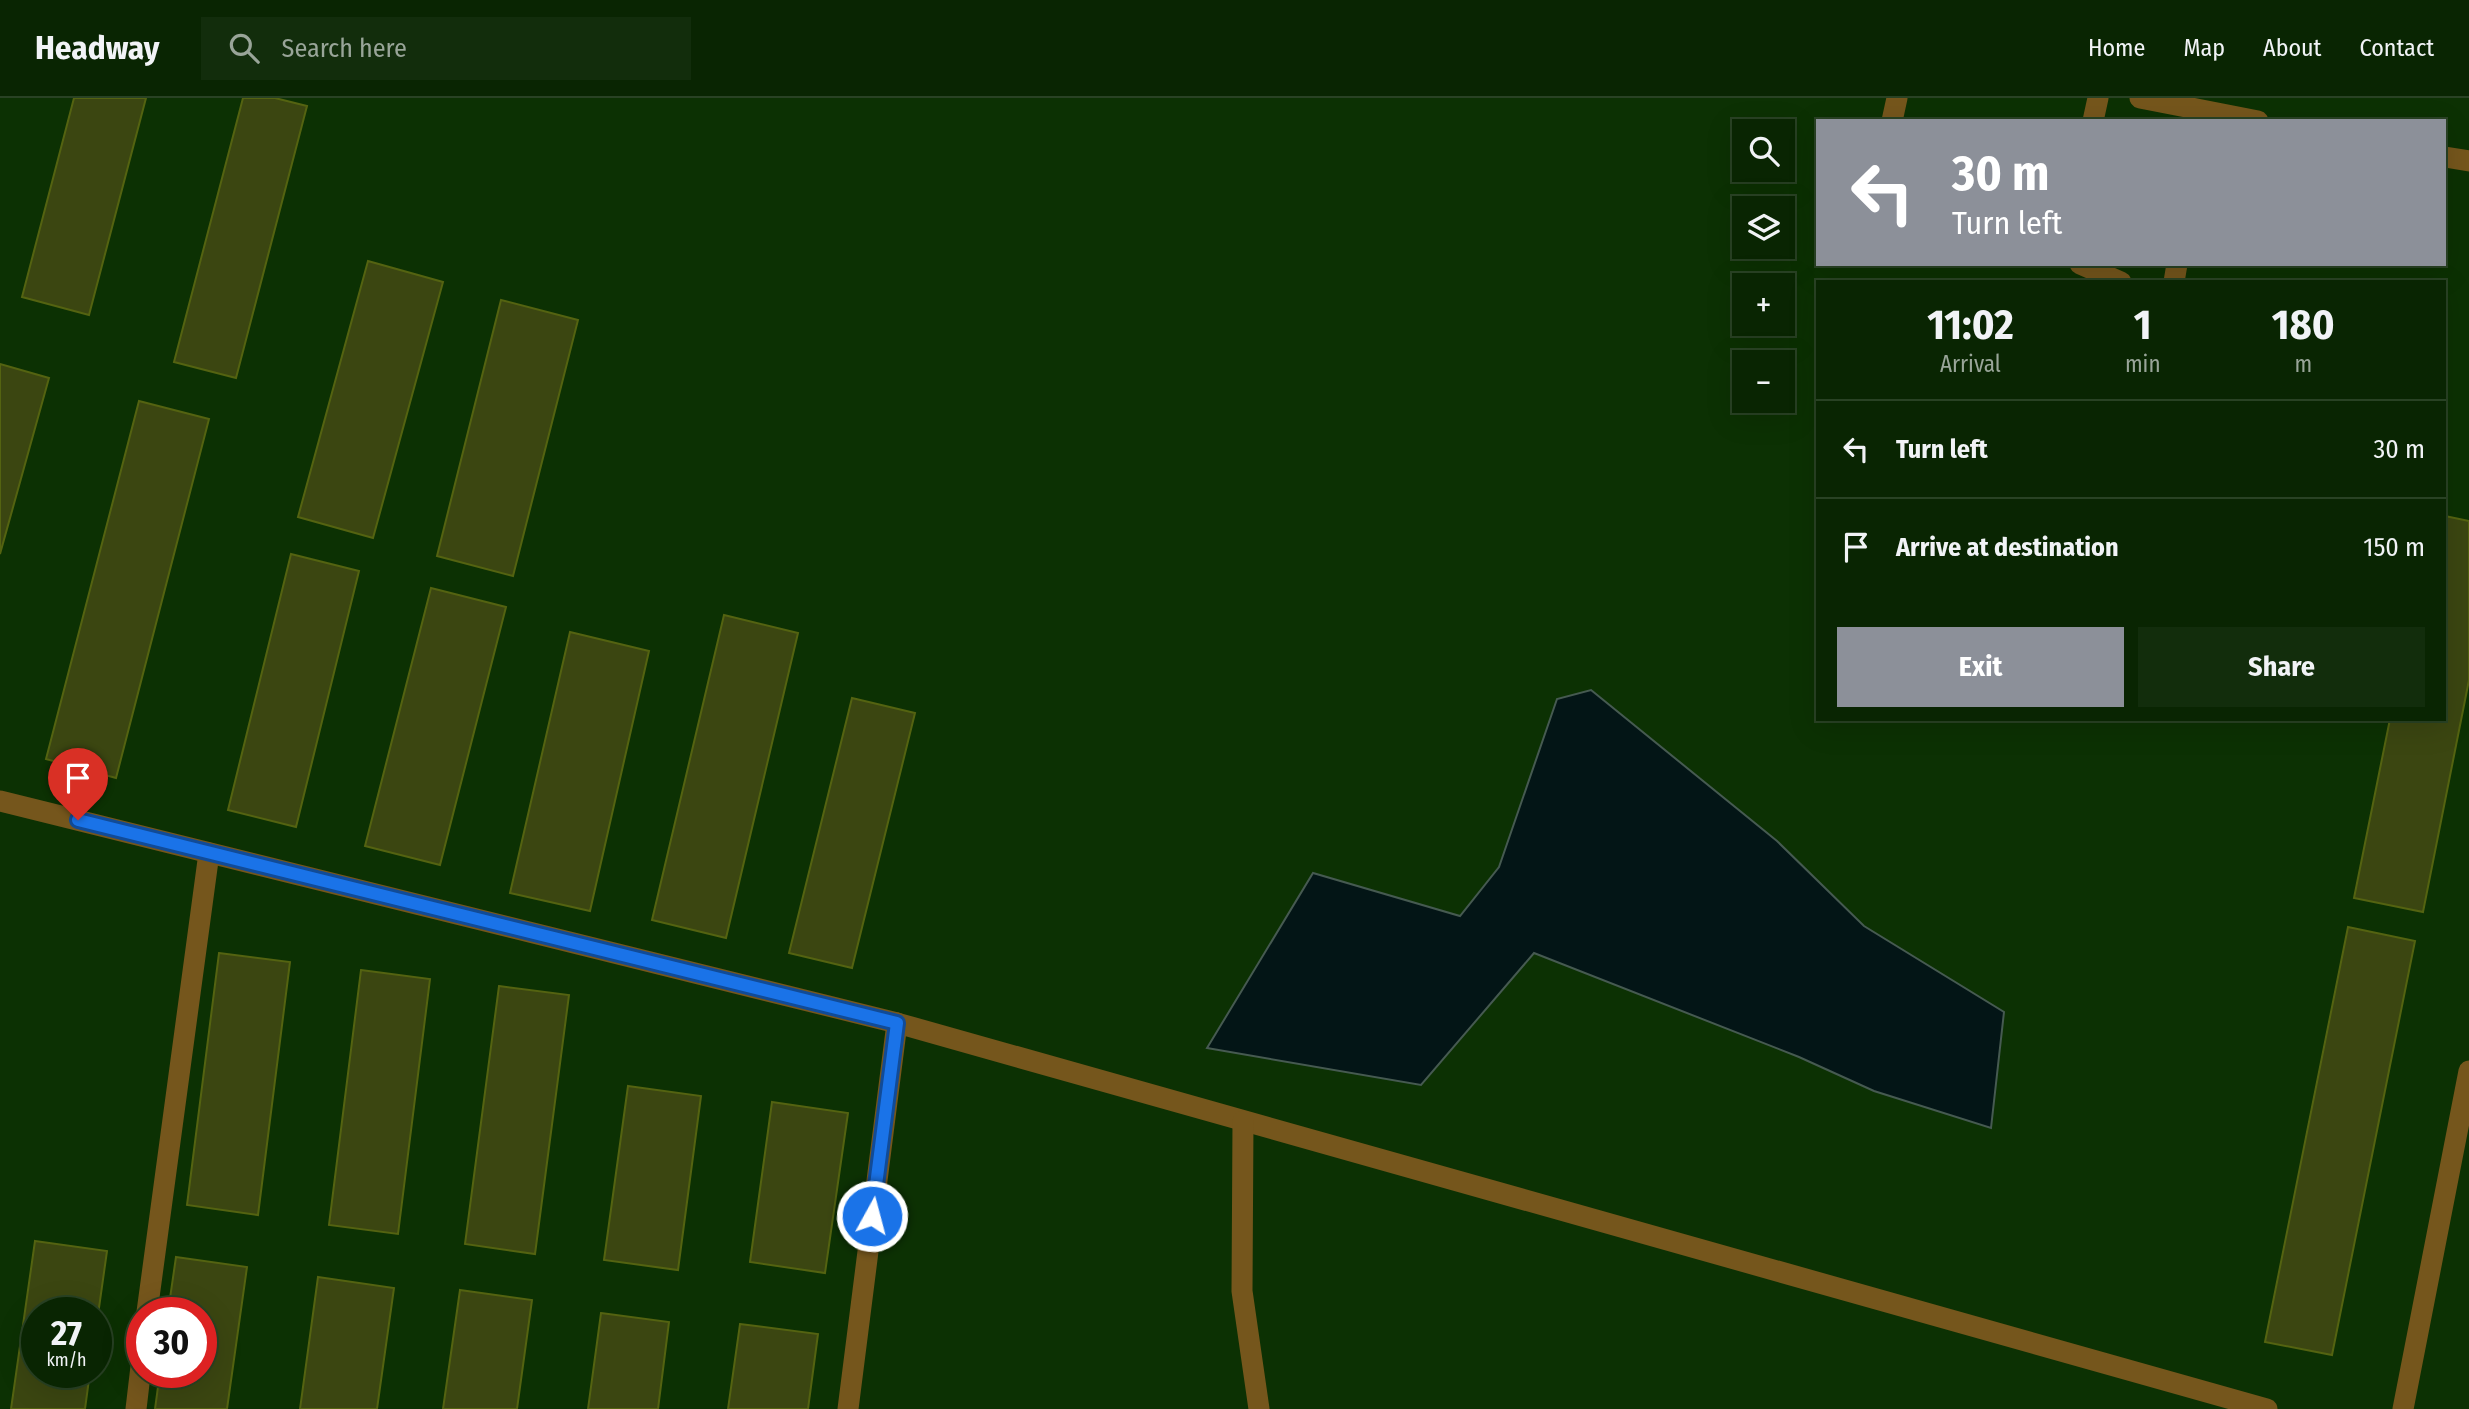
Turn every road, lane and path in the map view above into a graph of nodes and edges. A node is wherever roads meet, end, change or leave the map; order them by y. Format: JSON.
{"nodes":[{"id":1,"x":1897,"y":98,"type":"edge"},
{"id":2,"x":2098,"y":98,"type":"edge"},
{"id":3,"x":2140,"y":98,"type":"edge"},
{"id":4,"x":2209,"y":110,"type":"edge"},
{"id":5,"x":1892,"y":119,"type":"edge"},
{"id":6,"x":2093,"y":119,"type":"edge"},
{"id":7,"x":2249,"y":119,"type":"edge"},
{"id":8,"x":2446,"y":156,"type":"edge"},
{"id":9,"x":2469,"y":161,"type":"edge"},
{"id":10,"x":2085,"y":266,"type":"edge"},
{"id":11,"x":2117,"y":280,"type":"edge"},
{"id":12,"x":0,"y":801,"type":"edge"},
{"id":13,"x":209,"y":853,"type":"junction"},
{"id":14,"x":897,"y":1023,"type":"junction"},
{"id":15,"x":2469,"y":1071,"type":"edge"},
{"id":16,"x":1242,"y":1121,"type":"junction"},
{"id":17,"x":149,"y":1297,"type":"edge"},
{"id":18,"x":138,"y":1388,"type":"edge"},
{"id":19,"x":135,"y":1409,"type":"edge"},
{"id":20,"x":848,"y":1409,"type":"edge"},
{"id":21,"x":1259,"y":1409,"type":"edge"},
{"id":22,"x":2267,"y":1409,"type":"edge"},
{"id":23,"x":2403,"y":1409,"type":"edge"}],
"edges":[{"from":1,"to":5,"type":"street"},
{"from":2,"to":6,"type":"street"},
{"from":3,"to":4,"type":"street"},
{"from":4,"to":7,"type":"street"},
{"from":8,"to":9,"type":"street"},
{"from":10,"to":11,"type":"street"},
{"from":12,"to":13,"type":"street"},
{"from":13,"to":14,"type":"street"},
{"from":13,"to":17,"type":"street"},
{"from":14,"to":16,"type":"street"},
{"from":14,"to":20,"type":"street"},
{"from":15,"to":23,"type":"street"},
{"from":16,"to":21,"type":"street"},
{"from":16,"to":22,"type":"street"},
{"from":18,"to":19,"type":"street"}]}
